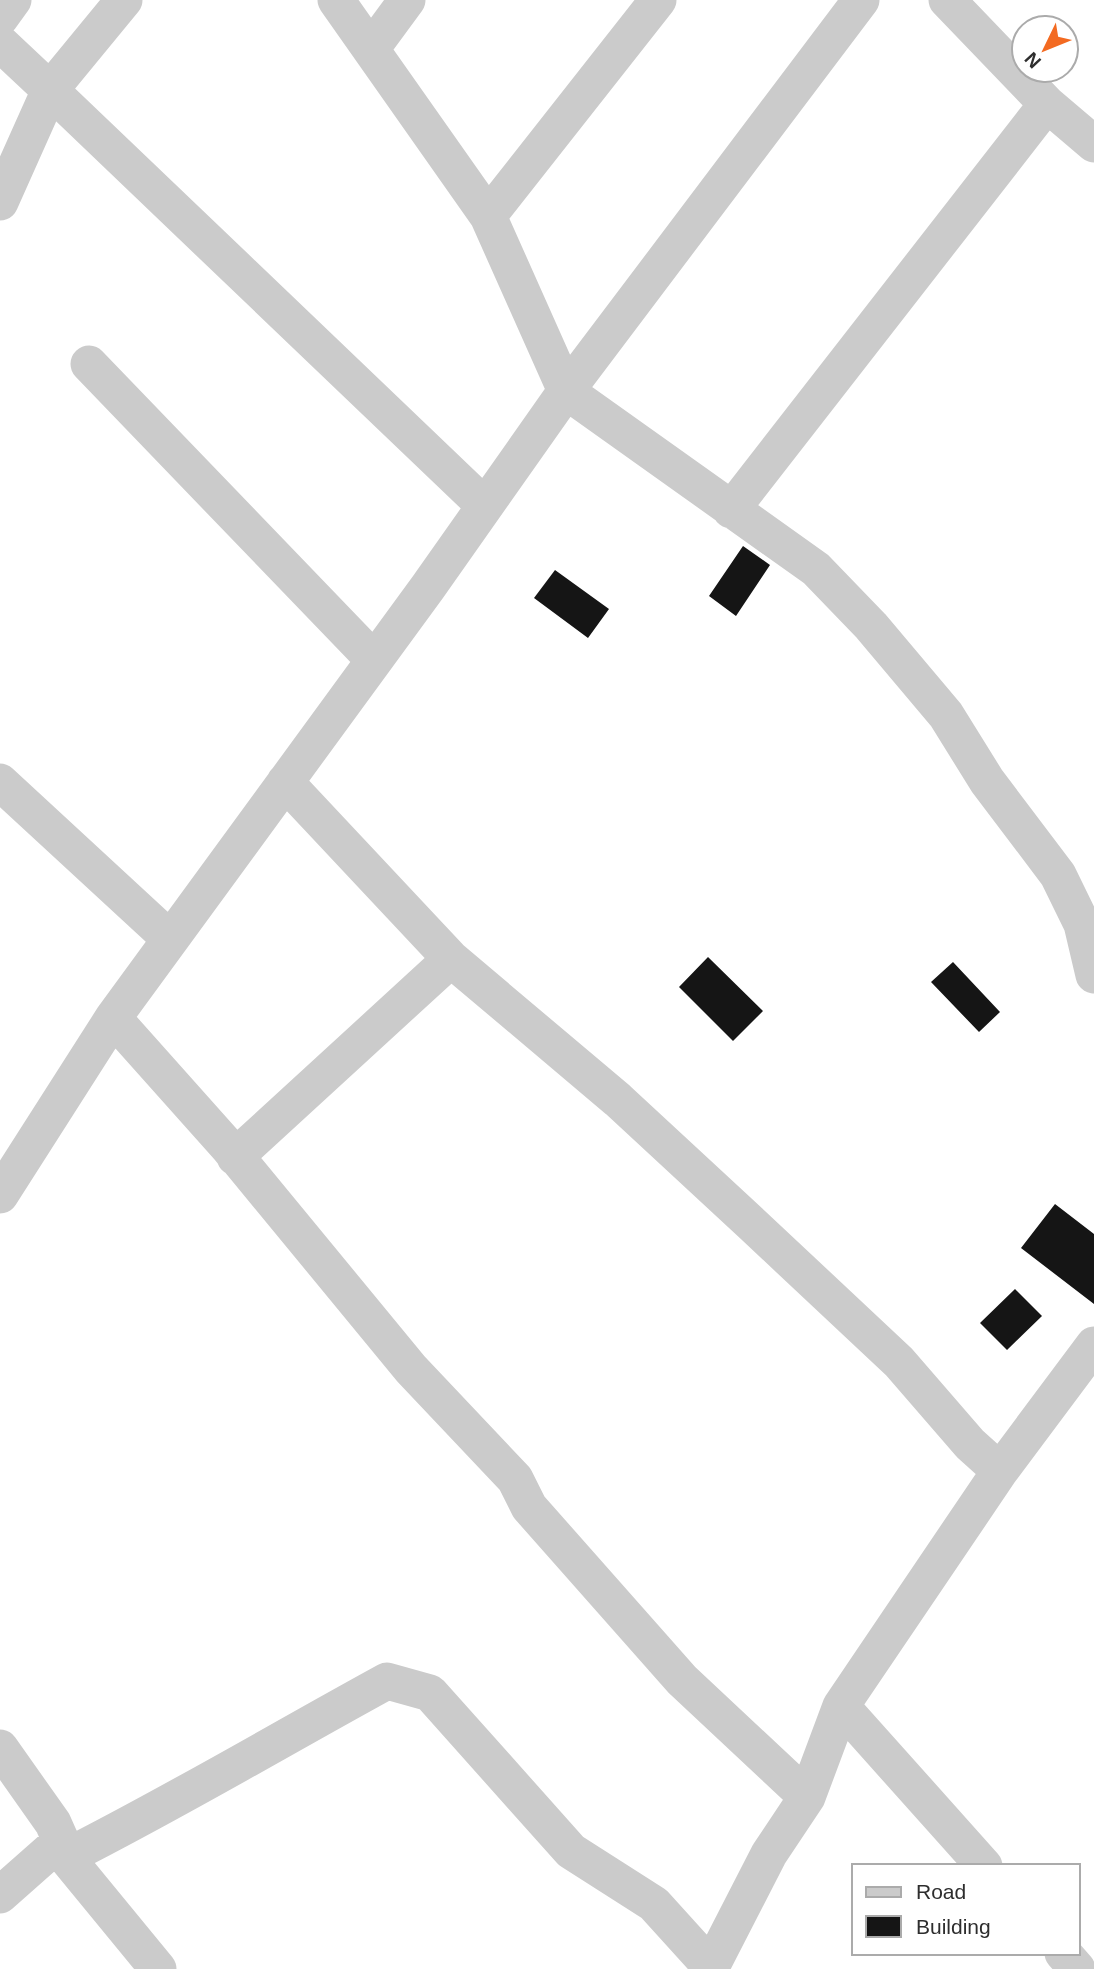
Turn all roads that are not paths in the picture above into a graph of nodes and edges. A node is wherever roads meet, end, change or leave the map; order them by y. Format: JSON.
{"nodes":[{"id":1,"x":13,"y":0,"type":"edge"},
{"id":2,"x":124,"y":0,"type":"edge"},
{"id":3,"x":336,"y":0,"type":"edge"},
{"id":4,"x":407,"y":0,"type":"edge"},
{"id":5,"x":657,"y":0,"type":"edge"},
{"id":6,"x":861,"y":0,"type":"edge"},
{"id":7,"x":947,"y":0,"type":"edge"},
{"id":8,"x":0,"y":18,"type":"edge"},
{"id":9,"x":0,"y":43,"type":"edge"},
{"id":10,"x":371,"y":49,"type":"junction"},
{"id":11,"x":50,"y":90,"type":"junction"},
{"id":12,"x":1046,"y":104,"type":"junction"},
{"id":13,"x":1094,"y":144,"type":"edge"},
{"id":14,"x":0,"y":202,"type":"edge"},
{"id":15,"x":488,"y":216,"type":"junction"},
{"id":16,"x":89,"y":365,"type":"dead end"},
{"id":17,"x":566,"y":391,"type":"junction"},
{"id":18,"x":485,"y":506,"type":"junction"},
{"id":19,"x":731,"y":510,"type":"junction"},
{"id":20,"x":374,"y":660,"type":"junction"},
{"id":21,"x":0,"y":782,"type":"edge"},
{"id":22,"x":285,"y":782,"type":"junction"},
{"id":23,"x":170,"y":939,"type":"junction"},
{"id":24,"x":451,"y":959,"type":"junction"},
{"id":25,"x":1094,"y":975,"type":"edge"},
{"id":26,"x":113,"y":1018,"type":"junction"},
{"id":27,"x":235,"y":1157,"type":"junction"},
{"id":28,"x":0,"y":1195,"type":"edge"},
{"id":29,"x":1094,"y":1345,"type":"edge"},
{"id":30,"x":1000,"y":1471,"type":"junction"},
{"id":31,"x":841,"y":1706,"type":"junction"},
{"id":32,"x":0,"y":1748,"type":"edge"},
{"id":33,"x":807,"y":1797,"type":"junction"},
{"id":34,"x":63,"y":1849,"type":"junction"},
{"id":35,"x":982,"y":1864,"type":"edge"},
{"id":36,"x":0,"y":1895,"type":"edge"},
{"id":37,"x":1065,"y":1955,"type":"edge"},
{"id":38,"x":711,"y":1968,"type":"edge"},
{"id":39,"x":158,"y":1969,"type":"edge"},
{"id":40,"x":1077,"y":1969,"type":"edge"}],
"edges":[{"from":1,"to":8,"type":"street"},
{"from":2,"to":11,"type":"street"},
{"from":3,"to":10,"type":"street"},
{"from":4,"to":10,"type":"street"},
{"from":5,"to":15,"type":"street"},
{"from":6,"to":17,"type":"street"},
{"from":7,"to":12,"type":"street"},
{"from":9,"to":11,"type":"street"},
{"from":10,"to":15,"type":"street"},
{"from":11,"to":14,"type":"street"},
{"from":11,"to":18,"type":"street"},
{"from":12,"to":13,"type":"street"},
{"from":12,"to":19,"type":"street"},
{"from":15,"to":17,"type":"street"},
{"from":16,"to":20,"type":"street"},
{"from":17,"to":18,"type":"street"},
{"from":17,"to":19,"type":"street"},
{"from":18,"to":20,"type":"street"},
{"from":19,"to":25,"type":"street"},
{"from":20,"to":22,"type":"street"},
{"from":21,"to":23,"type":"street"},
{"from":22,"to":23,"type":"street"},
{"from":22,"to":24,"type":"street"},
{"from":23,"to":26,"type":"street"},
{"from":24,"to":27,"type":"street"},
{"from":24,"to":30,"type":"street"},
{"from":26,"to":27,"type":"street"},
{"from":26,"to":28,"type":"street"},
{"from":27,"to":33,"type":"street"},
{"from":29,"to":30,"type":"street"},
{"from":30,"to":31,"type":"street"},
{"from":31,"to":33,"type":"street"},
{"from":31,"to":35,"type":"street"},
{"from":32,"to":34,"type":"street"},
{"from":33,"to":38,"type":"street"},
{"from":34,"to":36,"type":"street"},
{"from":34,"to":38,"type":"street"},
{"from":34,"to":39,"type":"street"},
{"from":37,"to":40,"type":"street"}]}
